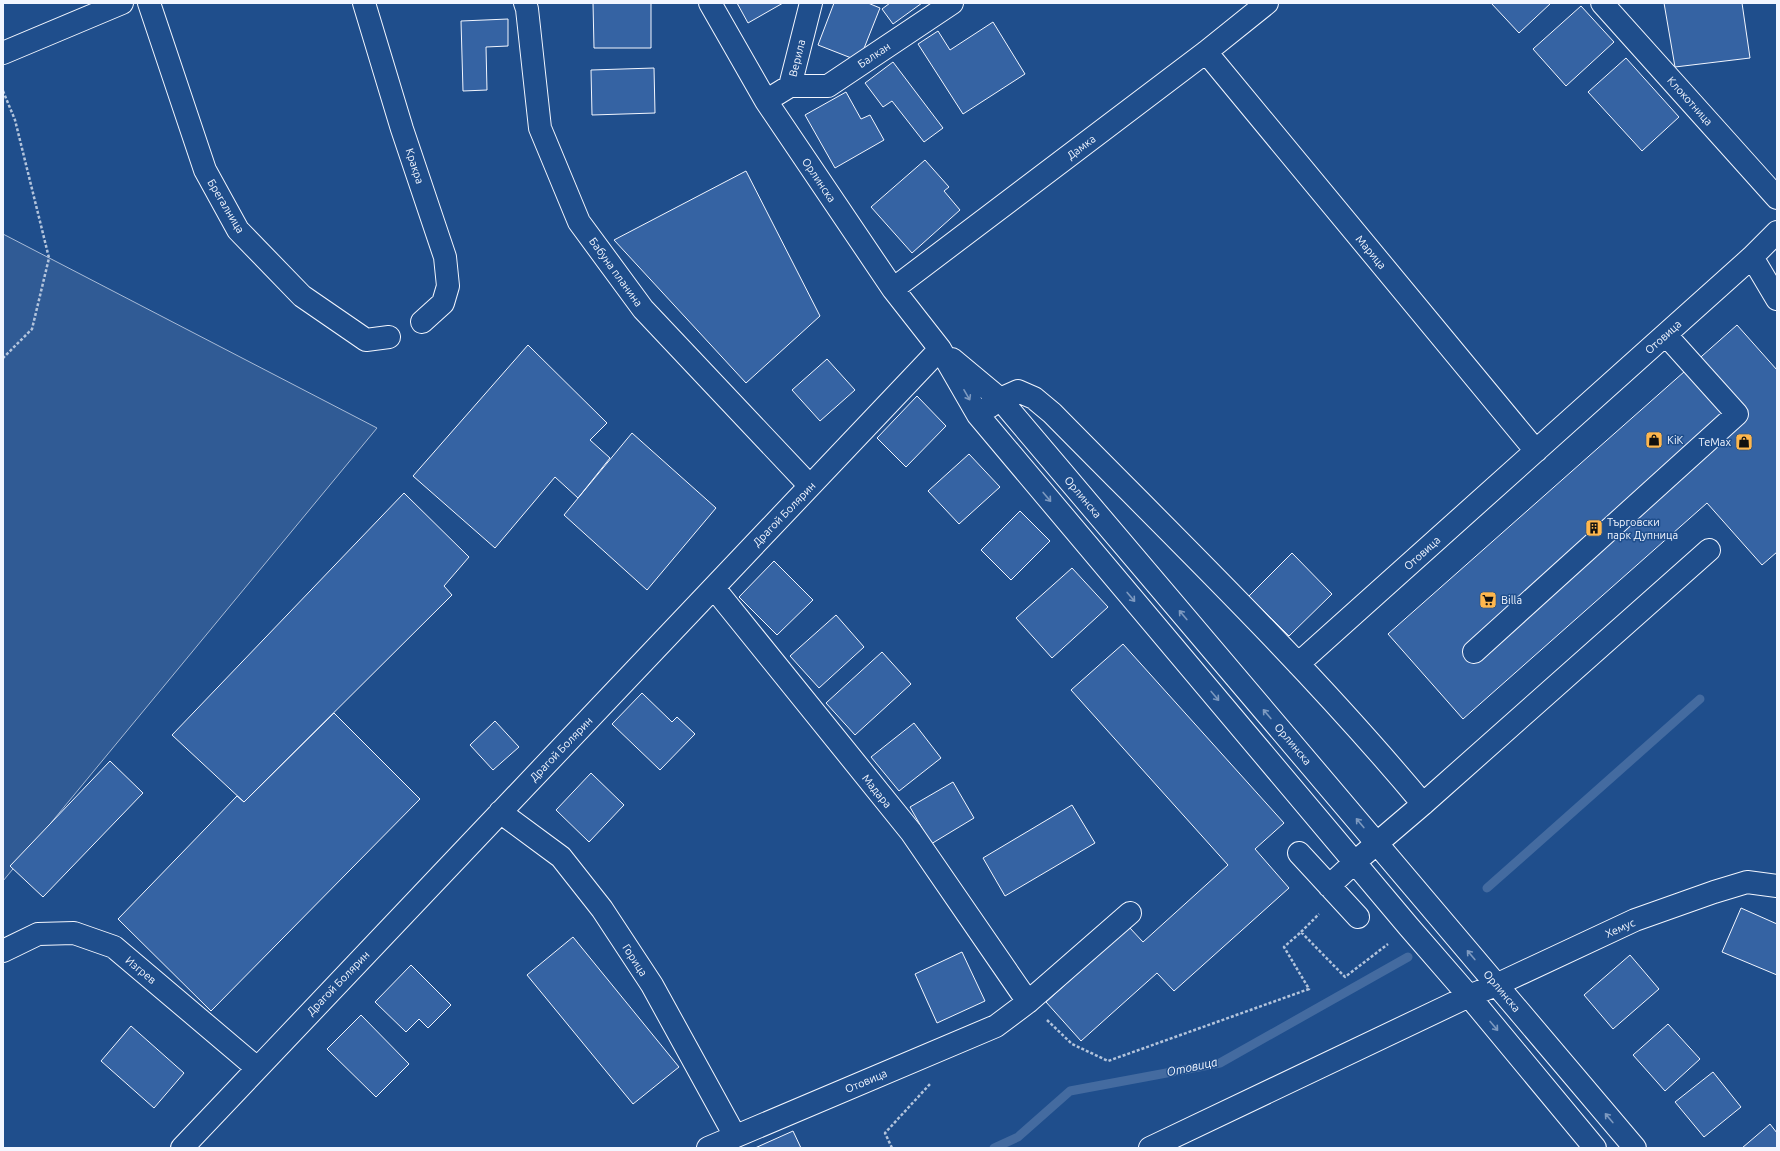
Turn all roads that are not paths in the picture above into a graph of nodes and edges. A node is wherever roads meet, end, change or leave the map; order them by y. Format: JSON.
{"nodes":[{"id":1,"x":122,"y":3,"type":"edge"},
{"id":2,"x":149,"y":3,"type":"edge"},
{"id":3,"x":364,"y":3,"type":"edge"},
{"id":4,"x":525,"y":3,"type":"edge"},
{"id":5,"x":710,"y":3,"type":"edge"},
{"id":6,"x":811,"y":3,"type":"edge"},
{"id":7,"x":952,"y":3,"type":"edge"},
{"id":8,"x":1267,"y":3,"type":"edge"},
{"id":9,"x":1602,"y":3,"type":"edge"},
{"id":10,"x":1206,"y":52,"type":"junction"},
{"id":11,"x":3,"y":53,"type":"edge"},
{"id":12,"x":790,"y":86,"type":"junction"},
{"id":13,"x":766,"y":100,"type":"junction"},
{"id":14,"x":1777,"y":198,"type":"edge"},
{"id":15,"x":1777,"y":232,"type":"edge"},
{"id":16,"x":1752,"y":257,"type":"junction"},
{"id":17,"x":892,"y":289,"type":"junction"},
{"id":18,"x":1777,"y":299,"type":"edge"},
{"id":19,"x":422,"y":322,"type":"dead end"},
{"id":20,"x":1666,"y":335,"type":"junction"},
{"id":21,"x":389,"y":338,"type":"dead end"},
{"id":22,"x":940,"y":349,"type":"junction"},
{"id":23,"x":1000,"y":399,"type":"junction"},
{"id":24,"x":978,"y":415,"type":"junction"},
{"id":25,"x":1536,"y":451,"type":"junction"},
{"id":26,"x":810,"y":486,"type":"junction"},
{"id":27,"x":1709,"y":550,"type":"dead end"},
{"id":28,"x":714,"y":588,"type":"junction"},
{"id":29,"x":1474,"y":652,"type":"dead end"},
{"id":30,"x":1298,"y":664,"type":"junction"},
{"id":31,"x":1423,"y":804,"type":"junction"},
{"id":32,"x":500,"y":812,"type":"junction"},
{"id":33,"x":1377,"y":843,"type":"junction"},
{"id":34,"x":1299,"y":853,"type":"dead end"},
{"id":35,"x":1354,"y":862,"type":"junction"},
{"id":36,"x":1329,"y":886,"type":"junction"},
{"id":37,"x":1777,"y":886,"type":"edge"},
{"id":38,"x":1130,"y":913,"type":"dead end"},
{"id":39,"x":1358,"y":917,"type":"dead end"},
{"id":40,"x":3,"y":951,"type":"edge"},
{"id":41,"x":1496,"y":985,"type":"junction"},
{"id":42,"x":1469,"y":996,"type":"junction"},
{"id":43,"x":1028,"y":1002,"type":"junction"},
{"id":44,"x":257,"y":1068,"type":"junction"},
{"id":45,"x":735,"y":1136,"type":"junction"},
{"id":46,"x":182,"y":1148,"type":"edge"},
{"id":47,"x":708,"y":1148,"type":"edge"},
{"id":48,"x":1150,"y":1148,"type":"edge"},
{"id":49,"x":1595,"y":1148,"type":"edge"},
{"id":50,"x":1635,"y":1148,"type":"edge"}],
"edges":[{"from":1,"to":11,"type":"street"},
{"from":2,"to":21,"type":"street","name":"Брегалница"},
{"from":3,"to":19,"type":"street","name":"Кракра"},
{"from":4,"to":26,"type":"street","name":"Бабуна планина"},
{"from":5,"to":13,"type":"street","name":"Орлинска"},
{"from":6,"to":12,"type":"street","name":"Верила"},
{"from":7,"to":12,"type":"street","name":"Балкан"},
{"from":8,"to":10,"type":"street","name":"Дамка"},
{"from":9,"to":14,"type":"street","name":"Клокотница"},
{"from":10,"to":17,"type":"street","name":"Дамка"},
{"from":10,"to":25,"type":"street","name":"Марица"},
{"from":12,"to":13,"type":"street","name":"Верила"},
{"from":13,"to":17,"type":"street","name":"Орлинска"},
{"from":15,"to":16,"type":"street","name":"Отовица"},
{"from":16,"to":18,"type":"street"},
{"from":16,"to":20,"type":"street","name":"Отовица"},
{"from":17,"to":22,"type":"street","name":"Орлинска"},
{"from":20,"to":25,"type":"street","name":"Отовица"},
{"from":20,"to":29,"type":"street"},
{"from":22,"to":23,"type":"street","name":"Орлинска"},
{"from":22,"to":24,"type":"street","name":"Орлинска","one_way":true},
{"from":22,"to":26,"type":"street","name":"Драгой Болярин"},
{"from":23,"to":24,"type":"street"},
{"from":23,"to":30,"type":"street"},
{"from":33,"to":23,"type":"street","name":"Орлинска","one_way":true},
{"from":24,"to":35,"type":"street","name":"Орлинска","one_way":true},
{"from":25,"to":30,"type":"street","name":"Отовица"},
{"from":26,"to":28,"type":"street","name":"Драгой Болярин"},
{"from":27,"to":31,"type":"street"},
{"from":28,"to":32,"type":"street","name":"Драгой Болярин"},
{"from":28,"to":43,"type":"street","name":"Мадара"},
{"from":30,"to":31,"type":"street"},
{"from":31,"to":33,"type":"street"},
{"from":32,"to":44,"type":"street","name":"Драгой Болярин"},
{"from":32,"to":45,"type":"street","name":"Горица"},
{"from":33,"to":35,"type":"street"},
{"from":41,"to":33,"type":"street","name":"Орлинска","one_way":true},
{"from":34,"to":36,"type":"street"},
{"from":35,"to":36,"type":"street"},
{"from":35,"to":42,"type":"street","name":"Орлинска"},
{"from":36,"to":39,"type":"street"},
{"from":37,"to":41,"type":"street","name":"Хемус"},
{"from":38,"to":43,"type":"street","name":"Отовица"},
{"from":40,"to":44,"type":"street","name":"Изгрев"},
{"from":41,"to":42,"type":"street","name":"Хемус"},
{"from":50,"to":41,"type":"street","name":"Орлинска","one_way":true},
{"from":42,"to":48,"type":"street"},
{"from":42,"to":49,"type":"street","name":"Орлинска","one_way":true},
{"from":43,"to":45,"type":"street","name":"Отовица"},
{"from":44,"to":46,"type":"street","name":"Драгой Болярин"},
{"from":45,"to":47,"type":"street","name":"Отовица"}]}
